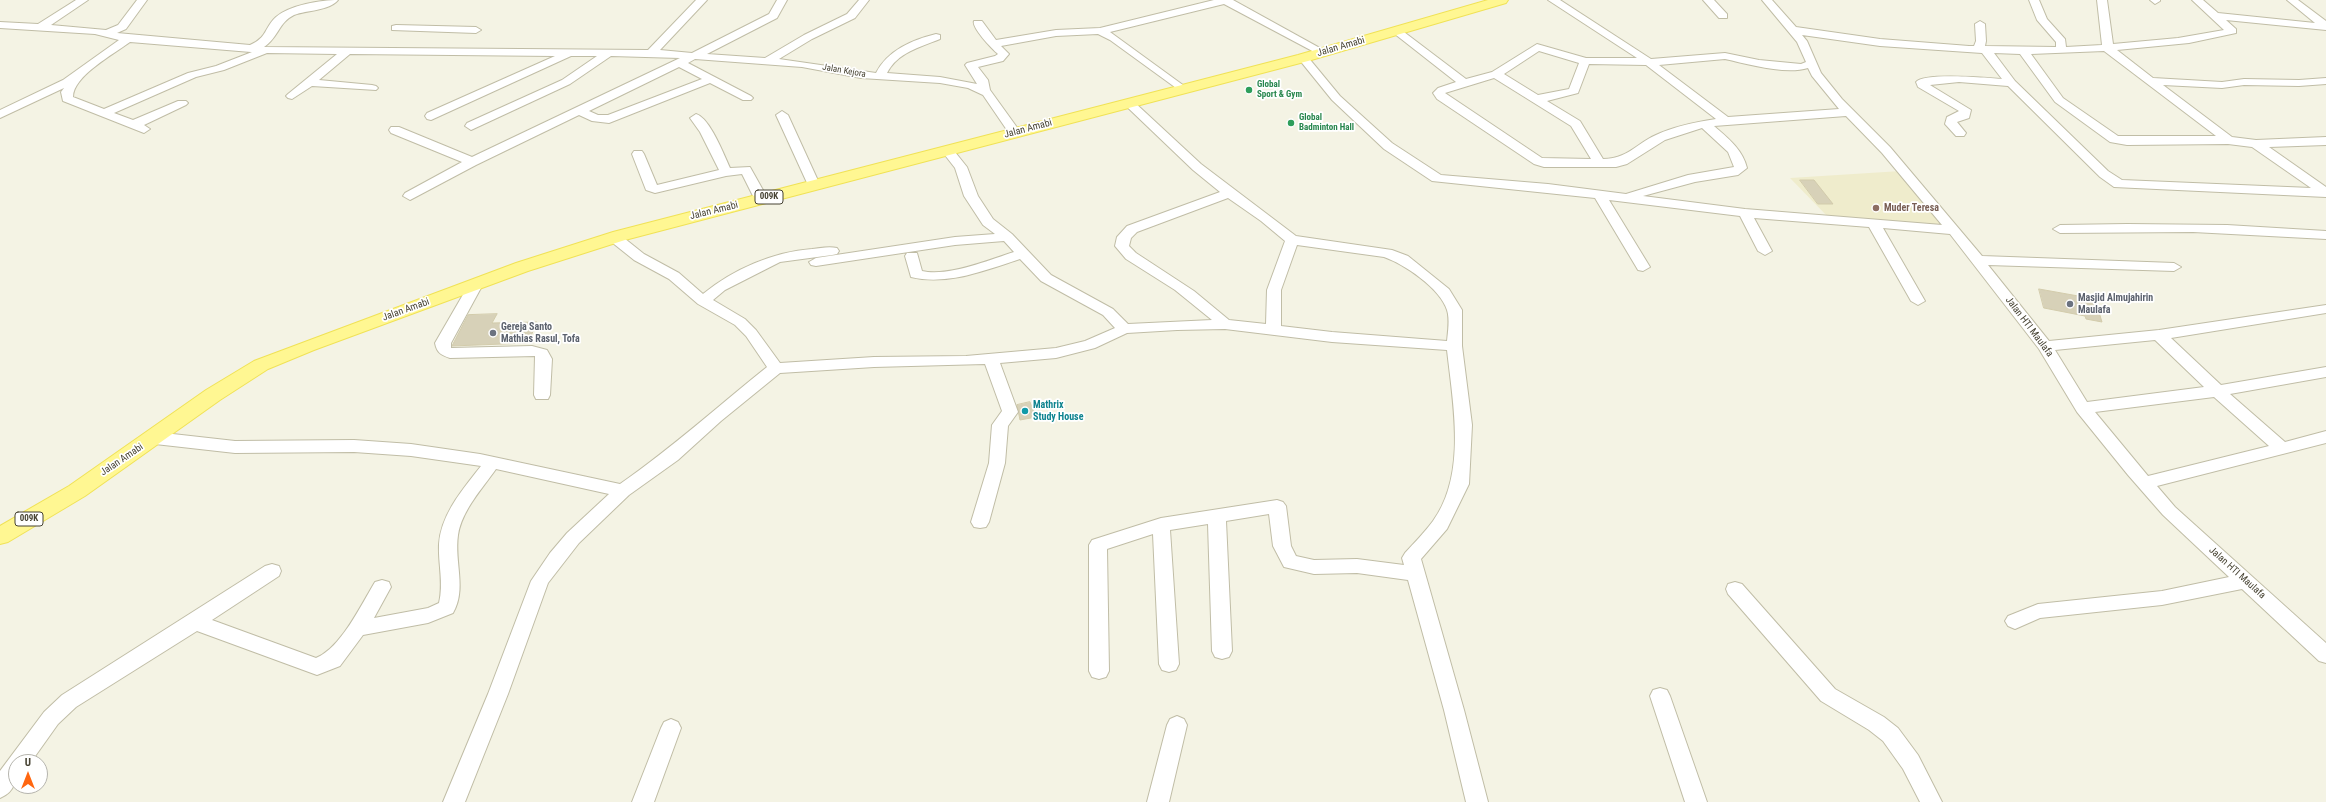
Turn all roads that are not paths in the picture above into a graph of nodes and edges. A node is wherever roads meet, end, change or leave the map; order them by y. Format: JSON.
{"nodes":[{"id":1,"x":83,"y":0,"type":"edge"},
{"id":2,"x":142,"y":0,"type":"edge"},
{"id":3,"x":310,"y":0,"type":"edge"},
{"id":4,"x":333,"y":0,"type":"edge"},
{"id":5,"x":702,"y":0,"type":"edge"},
{"id":6,"x":782,"y":0,"type":"edge"},
{"id":7,"x":864,"y":0,"type":"edge"},
{"id":8,"x":1226,"y":0,"type":"edge"},
{"id":9,"x":1502,"y":0,"type":"edge"},
{"id":10,"x":1554,"y":0,"type":"edge"},
{"id":11,"x":1708,"y":0,"type":"edge"},
{"id":12,"x":1767,"y":0,"type":"edge"},
{"id":13,"x":2034,"y":0,"type":"edge"},
{"id":14,"x":2102,"y":0,"type":"edge"},
{"id":15,"x":2197,"y":0,"type":"edge"},
{"id":16,"x":2292,"y":0,"type":"edge"},
{"id":17,"x":298,"y":9,"type":"junction"},
{"id":18,"x":1723,"y":16,"type":"dead end"},
{"id":19,"x":2215,"y":16,"type":"junction"},
{"id":20,"x":978,"y":24,"type":"dead end"},
{"id":21,"x":1980,"y":24,"type":"dead end"},
{"id":22,"x":0,"y":25,"type":"edge"},
{"id":23,"x":41,"y":27,"type":"junction"},
{"id":24,"x":2326,"y":27,"type":"edge"},
{"id":25,"x":396,"y":28,"type":"dead end"},
{"id":26,"x":476,"y":30,"type":"dead end"},
{"id":27,"x":1794,"y":30,"type":"junction"},
{"id":28,"x":1100,"y":31,"type":"junction"},
{"id":29,"x":1396,"y":31,"type":"junction"},
{"id":30,"x":108,"y":34,"type":"junction"},
{"id":31,"x":936,"y":37,"type":"dead end"},
{"id":32,"x":128,"y":40,"type":"junction"},
{"id":33,"x":993,"y":44,"type":"junction"},
{"id":34,"x":2108,"y":48,"type":"junction"},
{"id":35,"x":252,"y":49,"type":"junction"},
{"id":36,"x":1981,"y":49,"type":"junction"},
{"id":37,"x":2061,"y":49,"type":"junction"},
{"id":38,"x":266,"y":50,"type":"junction"},
{"id":39,"x":2023,"y":50,"type":"junction"},
{"id":40,"x":346,"y":52,"type":"junction"},
{"id":41,"x":570,"y":52,"type":"junction"},
{"id":42,"x":1322,"y":52,"type":"junction"},
{"id":43,"x":608,"y":53,"type":"junction"},
{"id":44,"x":650,"y":53,"type":"junction"},
{"id":45,"x":694,"y":56,"type":"junction"},
{"id":46,"x":1303,"y":58,"type":"junction"},
{"id":47,"x":768,"y":61,"type":"junction"},
{"id":48,"x":1585,"y":61,"type":"junction"},
{"id":49,"x":680,"y":62,"type":"junction"},
{"id":50,"x":1650,"y":62,"type":"junction"},
{"id":51,"x":1812,"y":64,"type":"junction"},
{"id":52,"x":1496,"y":74,"type":"junction"},
{"id":53,"x":76,"y":77,"type":"junction"},
{"id":54,"x":879,"y":77,"type":"junction"},
{"id":55,"x":712,"y":79,"type":"junction"},
{"id":56,"x":2326,"y":80,"type":"edge"},
{"id":57,"x":2152,"y":81,"type":"junction"},
{"id":58,"x":309,"y":82,"type":"junction"},
{"id":59,"x":1464,"y":83,"type":"junction"},
{"id":60,"x":2011,"y":83,"type":"junction"},
{"id":61,"x":372,"y":88,"type":"dead end"},
{"id":62,"x":984,"y":90,"type":"junction"},
{"id":63,"x":1183,"y":90,"type":"junction"},
{"id":64,"x":292,"y":96,"type":"dead end"},
{"id":65,"x":747,"y":98,"type":"dead end"},
{"id":66,"x":1538,"y":99,"type":"junction"},
{"id":67,"x":1129,"y":103,"type":"junction"},
{"id":68,"x":182,"y":104,"type":"dead end"},
{"id":69,"x":580,"y":111,"type":"junction"},
{"id":70,"x":1847,"y":112,"type":"junction"},
{"id":71,"x":104,"y":113,"type":"junction"},
{"id":72,"x":0,"y":114,"type":"edge"},
{"id":73,"x":782,"y":115,"type":"dead end"},
{"id":74,"x":431,"y":116,"type":"dead end"},
{"id":75,"x":1724,"y":120,"type":"junction"},
{"id":76,"x":702,"y":124,"type":"dead end"},
{"id":77,"x":1704,"y":124,"type":"junction"},
{"id":78,"x":133,"y":125,"type":"junction"},
{"id":79,"x":471,"y":126,"type":"dead end"},
{"id":80,"x":146,"y":130,"type":"dead end"},
{"id":81,"x":395,"y":130,"type":"dead end"},
{"id":82,"x":1015,"y":133,"type":"junction"},
{"id":83,"x":1960,"y":134,"type":"dead end"},
{"id":84,"x":2228,"y":140,"type":"junction"},
{"id":85,"x":2326,"y":141,"type":"edge"},
{"id":86,"x":2256,"y":144,"type":"junction"},
{"id":87,"x":947,"y":150,"type":"junction"},
{"id":88,"x":638,"y":154,"type":"dead end"},
{"id":89,"x":472,"y":162,"type":"junction"},
{"id":90,"x":1544,"y":163,"type":"junction"},
{"id":91,"x":1600,"y":164,"type":"junction"},
{"id":92,"x":726,"y":172,"type":"junction"},
{"id":93,"x":814,"y":185,"type":"junction"},
{"id":94,"x":1548,"y":188,"type":"junction"},
{"id":95,"x":1228,"y":193,"type":"junction"},
{"id":96,"x":2326,"y":193,"type":"edge"},
{"id":97,"x":1600,"y":195,"type":"junction"},
{"id":98,"x":410,"y":196,"type":"dead end"},
{"id":99,"x":1624,"y":197,"type":"junction"},
{"id":100,"x":761,"y":199,"type":"junction"},
{"id":101,"x":1744,"y":213,"type":"junction"},
{"id":102,"x":1874,"y":224,"type":"junction"},
{"id":103,"x":2060,"y":229,"type":"dead end"},
{"id":104,"x":1952,"y":230,"type":"junction"},
{"id":105,"x":2326,"y":235,"type":"edge"},
{"id":106,"x":614,"y":237,"type":"junction"},
{"id":107,"x":1007,"y":237,"type":"junction"},
{"id":108,"x":1292,"y":240,"type":"junction"},
{"id":109,"x":1766,"y":251,"type":"dead end"},
{"id":110,"x":874,"y":254,"type":"junction"},
{"id":111,"x":1021,"y":254,"type":"junction"},
{"id":112,"x":912,"y":256,"type":"dead end"},
{"id":113,"x":1978,"y":260,"type":"junction"},
{"id":114,"x":816,"y":262,"type":"dead end"},
{"id":115,"x":1643,"y":267,"type":"dead end"},
{"id":116,"x":2174,"y":267,"type":"dead end"},
{"id":117,"x":475,"y":286,"type":"junction"},
{"id":118,"x":703,"y":301,"type":"junction"},
{"id":119,"x":1918,"y":301,"type":"dead end"},
{"id":120,"x":2326,"y":309,"type":"edge"},
{"id":121,"x":1225,"y":324,"type":"junction"},
{"id":122,"x":1124,"y":329,"type":"junction"},
{"id":123,"x":1273,"y":329,"type":"junction"},
{"id":124,"x":2159,"y":335,"type":"junction"},
{"id":125,"x":1454,"y":346,"type":"junction"},
{"id":126,"x":2045,"y":346,"type":"junction"},
{"id":127,"x":991,"y":358,"type":"junction"},
{"id":128,"x":776,"y":368,"type":"junction"},
{"id":129,"x":2326,"y":372,"type":"edge"},
{"id":130,"x":2217,"y":391,"type":"junction"},
{"id":131,"x":542,"y":395,"type":"dead end"},
{"id":132,"x":2083,"y":408,"type":"junction"},
{"id":133,"x":2326,"y":437,"type":"edge"},
{"id":134,"x":155,"y":438,"type":"junction"},
{"id":135,"x":2282,"y":448,"type":"junction"},
{"id":136,"x":492,"y":464,"type":"junction"},
{"id":137,"x":2146,"y":483,"type":"junction"},
{"id":138,"x":623,"y":492,"type":"junction"},
{"id":139,"x":1217,"y":516,"type":"junction"},
{"id":140,"x":980,"y":522,"type":"dead end"},
{"id":141,"x":1161,"y":525,"type":"junction"},
{"id":142,"x":0,"y":536,"type":"edge"},
{"id":143,"x":272,"y":571,"type":"dead end"},
{"id":144,"x":1415,"y":574,"type":"junction"},
{"id":145,"x":2247,"y":582,"type":"junction"},
{"id":146,"x":382,"y":587,"type":"dead end"},
{"id":147,"x":1735,"y":589,"type":"dead end"},
{"id":148,"x":2015,"y":620,"type":"dead end"},
{"id":149,"x":195,"y":622,"type":"junction"},
{"id":150,"x":357,"y":629,"type":"junction"},
{"id":151,"x":1222,"y":651,"type":"dead end"},
{"id":152,"x":2326,"y":655,"type":"edge"},
{"id":153,"x":1169,"y":664,"type":"dead end"},
{"id":154,"x":1099,"y":670,"type":"dead end"},
{"id":155,"x":1660,"y":696,"type":"dead end"},
{"id":156,"x":1177,"y":725,"type":"dead end"},
{"id":157,"x":671,"y":728,"type":"dead end"},
{"id":158,"x":25,"y":754,"type":"edge"},
{"id":159,"x":8,"y":777,"type":"edge"},
{"id":160,"x":0,"y":788,"type":"edge"},
{"id":161,"x":454,"y":802,"type":"edge"},
{"id":162,"x":643,"y":802,"type":"edge"},
{"id":163,"x":1158,"y":802,"type":"edge"},
{"id":164,"x":1477,"y":802,"type":"edge"},
{"id":165,"x":1696,"y":802,"type":"edge"},
{"id":166,"x":1931,"y":802,"type":"edge"}],
"edges":[{"from":1,"to":23,"type":"street"},
{"from":2,"to":30,"type":"street"},
{"from":3,"to":17,"type":"street"},
{"from":4,"to":17,"type":"street"},
{"from":5,"to":44,"type":"street"},
{"from":6,"to":45,"type":"street"},
{"from":7,"to":47,"type":"street"},
{"from":8,"to":28,"type":"street"},
{"from":8,"to":42,"type":"street"},
{"from":9,"to":29,"type":"main road","name":"Jalan Amabi","number":"009K"},
{"from":10,"to":50,"type":"street"},
{"from":11,"to":18,"type":"street"},
{"from":12,"to":27,"type":"street","name":"Jalan HTI Maulafa"},
{"from":13,"to":37,"type":"street"},
{"from":14,"to":34,"type":"street"},
{"from":15,"to":19,"type":"street"},
{"from":16,"to":24,"type":"street"},
{"from":17,"to":35,"type":"street"},
{"from":19,"to":24,"type":"street"},
{"from":19,"to":34,"type":"street"},
{"from":20,"to":33,"type":"street"},
{"from":21,"to":36,"type":"street"},
{"from":22,"to":23,"type":"street","name":"Jalan Kejora"},
{"from":23,"to":30,"type":"street","name":"Jalan Kejora"},
{"from":25,"to":26,"type":"street"},
{"from":27,"to":36,"type":"street"},
{"from":27,"to":51,"type":"street","name":"Jalan HTI Maulafa"},
{"from":28,"to":33,"type":"street"},
{"from":28,"to":63,"type":"street"},
{"from":29,"to":42,"type":"main road","name":"Jalan Amabi","number":"009K"},
{"from":29,"to":59,"type":"street"},
{"from":30,"to":32,"type":"street","name":"Jalan Kejora"},
{"from":31,"to":54,"type":"street"},
{"from":32,"to":35,"type":"street","name":"Jalan Kejora"},
{"from":32,"to":53,"type":"street"},
{"from":33,"to":62,"type":"street"},
{"from":34,"to":37,"type":"street"},
{"from":34,"to":57,"type":"street"},
{"from":35,"to":38,"type":"street","name":"Jalan Kejora"},
{"from":36,"to":39,"type":"street"},
{"from":36,"to":60,"type":"street"},
{"from":37,"to":39,"type":"street"},
{"from":38,"to":40,"type":"street","name":"Jalan Kejora"},
{"from":38,"to":71,"type":"street"},
{"from":39,"to":84,"type":"street"},
{"from":40,"to":41,"type":"street","name":"Jalan Kejora"},
{"from":40,"to":58,"type":"street"},
{"from":41,"to":43,"type":"street","name":"Jalan Kejora"},
{"from":41,"to":74,"type":"street"},
{"from":42,"to":46,"type":"main road","name":"Jalan Amabi","number":"009K"},
{"from":43,"to":44,"type":"street","name":"Jalan Kejora"},
{"from":43,"to":79,"type":"street"},
{"from":44,"to":45,"type":"street","name":"Jalan Kejora"},
{"from":45,"to":47,"type":"street","name":"Jalan Kejora"},
{"from":45,"to":49,"type":"street"},
{"from":46,"to":63,"type":"main road","name":"Jalan Amabi","number":"009K"},
{"from":46,"to":94,"type":"street"},
{"from":47,"to":54,"type":"street","name":"Jalan Kejora"},
{"from":48,"to":50,"type":"street"},
{"from":48,"to":52,"type":"street"},
{"from":48,"to":66,"type":"street"},
{"from":49,"to":55,"type":"street"},
{"from":49,"to":69,"type":"street"},
{"from":50,"to":51,"type":"street"},
{"from":50,"to":75,"type":"street"},
{"from":51,"to":70,"type":"street","name":"Jalan HTI Maulafa"},
{"from":52,"to":59,"type":"street"},
{"from":52,"to":66,"type":"street"},
{"from":53,"to":71,"type":"street"},
{"from":53,"to":72,"type":"street"},
{"from":54,"to":62,"type":"street","name":"Jalan Kejora"},
{"from":55,"to":65,"type":"street"},
{"from":55,"to":69,"type":"street"},
{"from":56,"to":57,"type":"street"},
{"from":57,"to":84,"type":"street"},
{"from":58,"to":61,"type":"street"},
{"from":58,"to":64,"type":"street"},
{"from":59,"to":90,"type":"street"},
{"from":60,"to":83,"type":"street"},
{"from":60,"to":96,"type":"street"},
{"from":62,"to":82,"type":"street"},
{"from":63,"to":67,"type":"main road","name":"Jalan Amabi","number":"009K"},
{"from":66,"to":91,"type":"street"},
{"from":67,"to":82,"type":"main road","name":"Jalan Amabi","number":"009K"},
{"from":67,"to":95,"type":"street"},
{"from":68,"to":78,"type":"street"},
{"from":69,"to":89,"type":"street"},
{"from":70,"to":75,"type":"street"},
{"from":70,"to":104,"type":"street","name":"Jalan HTI Maulafa"},
{"from":71,"to":78,"type":"street"},
{"from":73,"to":93,"type":"street"},
{"from":75,"to":77,"type":"street"},
{"from":76,"to":92,"type":"street"},
{"from":77,"to":91,"type":"street"},
{"from":77,"to":99,"type":"street"},
{"from":78,"to":80,"type":"street"},
{"from":81,"to":89,"type":"street"},
{"from":82,"to":87,"type":"main road","name":"Jalan Amabi","number":"009K"},
{"from":84,"to":86,"type":"street"},
{"from":85,"to":86,"type":"street"},
{"from":86,"to":96,"type":"street"},
{"from":87,"to":93,"type":"main road","name":"Jalan Amabi","number":"009K"},
{"from":87,"to":107,"type":"street"},
{"from":88,"to":92,"type":"street"},
{"from":89,"to":98,"type":"street"},
{"from":90,"to":91,"type":"street"},
{"from":90,"to":94,"type":"street"},
{"from":92,"to":100,"type":"street"},
{"from":93,"to":100,"type":"main road","name":"Jalan Amabi","number":"009K"},
{"from":94,"to":97,"type":"street"},
{"from":95,"to":108,"type":"street"},
{"from":95,"to":121,"type":"street"},
{"from":97,"to":99,"type":"street"},
{"from":97,"to":115,"type":"street"},
{"from":99,"to":101,"type":"street"},
{"from":100,"to":106,"type":"main road","name":"Jalan Amabi","number":"009K"},
{"from":101,"to":102,"type":"street"},
{"from":101,"to":109,"type":"street"},
{"from":102,"to":104,"type":"street"},
{"from":102,"to":119,"type":"street"},
{"from":103,"to":105,"type":"street"},
{"from":104,"to":113,"type":"street","name":"Jalan HTI Maulafa"},
{"from":106,"to":117,"type":"main road","name":"Jalan Amabi","number":"009K"},
{"from":106,"to":118,"type":"street"},
{"from":107,"to":110,"type":"street"},
{"from":107,"to":111,"type":"street"},
{"from":108,"to":123,"type":"street"},
{"from":108,"to":125,"type":"street"},
{"from":110,"to":114,"type":"street"},
{"from":110,"to":118,"type":"street"},
{"from":111,"to":112,"type":"street"},
{"from":111,"to":122,"type":"street"},
{"from":113,"to":116,"type":"street"},
{"from":113,"to":126,"type":"street","name":"Jalan HTI Maulafa"},
{"from":117,"to":131,"type":"street"},
{"from":117,"to":134,"type":"main road","name":"Jalan Amabi","number":"009K"},
{"from":118,"to":128,"type":"street"},
{"from":120,"to":124,"type":"street"},
{"from":121,"to":122,"type":"street"},
{"from":121,"to":123,"type":"street"},
{"from":122,"to":127,"type":"street"},
{"from":123,"to":125,"type":"street"},
{"from":124,"to":126,"type":"street"},
{"from":124,"to":130,"type":"street"},
{"from":125,"to":144,"type":"street"},
{"from":126,"to":132,"type":"street","name":"Jalan HTI Maulafa"},
{"from":127,"to":128,"type":"street"},
{"from":127,"to":140,"type":"street"},
{"from":128,"to":138,"type":"street"},
{"from":129,"to":130,"type":"street"},
{"from":130,"to":132,"type":"street"},
{"from":130,"to":135,"type":"street"},
{"from":132,"to":137,"type":"street","name":"Jalan HTI Maulafa"},
{"from":133,"to":135,"type":"street"},
{"from":134,"to":136,"type":"street"},
{"from":134,"to":142,"type":"main road","name":"Jalan Amabi","number":"009K"},
{"from":135,"to":137,"type":"street"},
{"from":136,"to":138,"type":"street"},
{"from":136,"to":150,"type":"street"},
{"from":137,"to":145,"type":"street","name":"Jalan HTI Maulafa"},
{"from":138,"to":161,"type":"street"},
{"from":139,"to":141,"type":"street"},
{"from":139,"to":144,"type":"street"},
{"from":139,"to":151,"type":"street"},
{"from":141,"to":153,"type":"street"},
{"from":141,"to":154,"type":"street"},
{"from":143,"to":149,"type":"street"},
{"from":144,"to":164,"type":"street"},
{"from":145,"to":148,"type":"street"},
{"from":145,"to":152,"type":"street","name":"Jalan HTI Maulafa"},
{"from":146,"to":150,"type":"street"},
{"from":147,"to":166,"type":"street"},
{"from":149,"to":150,"type":"street"},
{"from":149,"to":158,"type":"street"},
{"from":155,"to":165,"type":"street"},
{"from":156,"to":163,"type":"street"},
{"from":157,"to":162,"type":"street"},
{"from":159,"to":160,"type":"street"}]}
